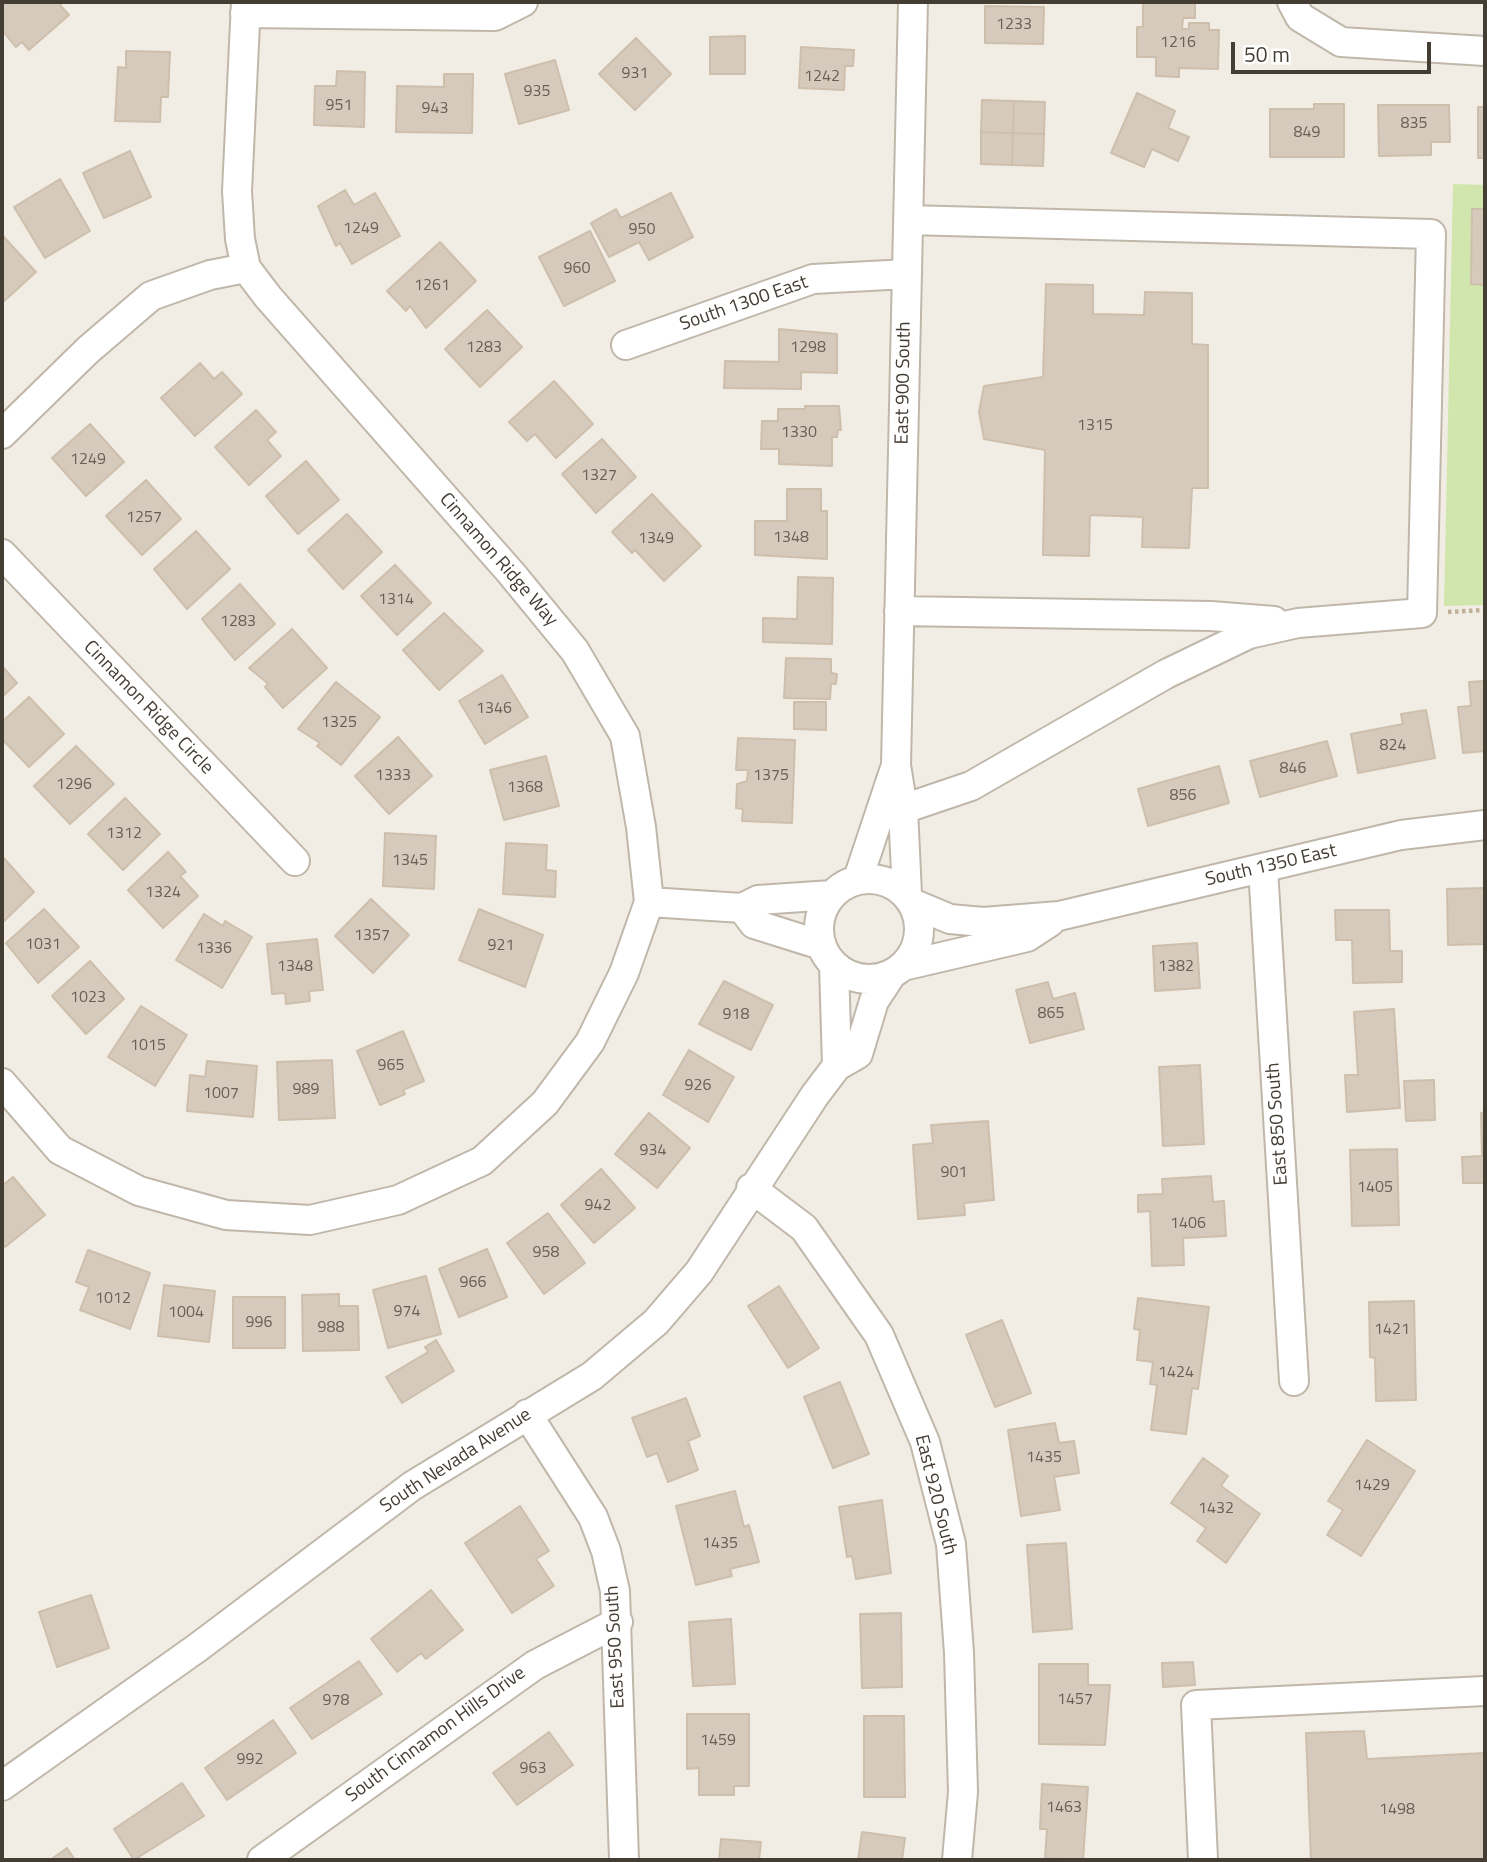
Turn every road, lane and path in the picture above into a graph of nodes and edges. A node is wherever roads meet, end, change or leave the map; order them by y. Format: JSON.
{"nodes":[{"id":1,"x":523,"y":2,"type":"edge"},
{"id":2,"x":913,"y":2,"type":"edge"},
{"id":3,"x":246,"y":8,"type":"edge"},
{"id":4,"x":1296,"y":9,"type":"edge"},
{"id":5,"x":1485,"y":51,"type":"edge"},
{"id":6,"x":908,"y":220,"type":"junction"},
{"id":7,"x":246,"y":268,"type":"junction"},
{"id":8,"x":907,"y":274,"type":"junction"},
{"id":9,"x":626,"y":345,"type":"dead end"},
{"id":10,"x":2,"y":433,"type":"edge"},
{"id":11,"x":2,"y":554,"type":"edge"},
{"id":12,"x":1485,"y":610,"type":"edge"},
{"id":13,"x":899,"y":611,"type":"junction"},
{"id":14,"x":1443,"y":612,"type":"dead end"},
{"id":15,"x":1298,"y":623,"type":"junction"},
{"id":16,"x":896,"y":765,"type":"junction"},
{"id":17,"x":902,"y":809,"type":"junction"},
{"id":18,"x":1485,"y":825,"type":"edge"},
{"id":19,"x":295,"y":862,"type":"dead end"},
{"id":20,"x":1263,"y":868,"type":"junction"},
{"id":21,"x":858,"y":879,"type":"junction"},
{"id":22,"x":832,"y":895,"type":"junction"},
{"id":23,"x":910,"y":899,"type":"junction"},
{"id":24,"x":649,"y":902,"type":"junction"},
{"id":25,"x":742,"y":908,"type":"junction"},
{"id":26,"x":1059,"y":916,"type":"junction"},
{"id":27,"x":827,"y":955,"type":"junction"},
{"id":28,"x":897,"y":970,"type":"junction"},
{"id":29,"x":837,"y":1066,"type":"junction"},
{"id":30,"x":2,"y":1083,"type":"edge"},
{"id":31,"x":751,"y":1188,"type":"junction"},
{"id":32,"x":1294,"y":1381,"type":"dead end"},
{"id":33,"x":527,"y":1414,"type":"junction"},
{"id":34,"x":618,"y":1622,"type":"junction"},
{"id":35,"x":1485,"y":1691,"type":"edge"},
{"id":36,"x":2,"y":1786,"type":"edge"},
{"id":37,"x":262,"y":1860,"type":"edge"},
{"id":38,"x":624,"y":1860,"type":"edge"},
{"id":39,"x":957,"y":1860,"type":"edge"},
{"id":40,"x":1203,"y":1860,"type":"edge"}],
"edges":[{"from":1,"to":3,"type":"street"},
{"from":2,"to":6,"type":"street","name":"East 900 South"},
{"from":3,"to":7,"type":"street"},
{"from":4,"to":5,"type":"street"},
{"from":6,"to":8,"type":"street","name":"East 900 South"},
{"from":6,"to":15,"type":"street"},
{"from":7,"to":10,"type":"street"},
{"from":7,"to":24,"type":"street","name":"Cinnamon Ridge Way"},
{"from":8,"to":9,"type":"street","name":"South 1300 East"},
{"from":8,"to":13,"type":"street","name":"East 900 South"},
{"from":11,"to":19,"type":"street","name":"Cinnamon Ridge Circle"},
{"from":12,"to":14,"type":"path"},
{"from":13,"to":15,"type":"street"},
{"from":13,"to":16,"type":"street","name":"East 900 South"},
{"from":15,"to":17,"type":"street"},
{"from":16,"to":17,"type":"street","name":"East 900 South"},
{"from":16,"to":21,"type":"street","name":"East 900 South"},
{"from":17,"to":23,"type":"street","name":"East 900 South"},
{"from":18,"to":20,"type":"street","name":"South 1350 East"},
{"from":20,"to":26,"type":"street","name":"South 1350 East"},
{"from":20,"to":32,"type":"street","name":"East 850 South"},
{"from":21,"to":22,"type":"street"},
{"from":21,"to":23,"type":"street"},
{"from":22,"to":25,"type":"street"},
{"from":22,"to":27,"type":"street"},
{"from":23,"to":26,"type":"street","name":"South 1350 East"},
{"from":23,"to":28,"type":"street"},
{"from":24,"to":25,"type":"street"},
{"from":24,"to":30,"type":"street"},
{"from":25,"to":27,"type":"street"},
{"from":26,"to":28,"type":"street","name":"South 1350 East"},
{"from":27,"to":28,"type":"street"},
{"from":27,"to":29,"type":"street"},
{"from":28,"to":29,"type":"street","name":"South Nevada Avenue"},
{"from":29,"to":31,"type":"street","name":"South Nevada Avenue"},
{"from":31,"to":33,"type":"street","name":"South Nevada Avenue"},
{"from":31,"to":39,"type":"street","name":"East 920 South"},
{"from":33,"to":34,"type":"street","name":"East 950 South"},
{"from":33,"to":36,"type":"street","name":"South Nevada Avenue"},
{"from":34,"to":37,"type":"street","name":"South Cinnamon Hills Drive"},
{"from":34,"to":38,"type":"street","name":"East 950 South"},
{"from":35,"to":40,"type":"street"}]}
